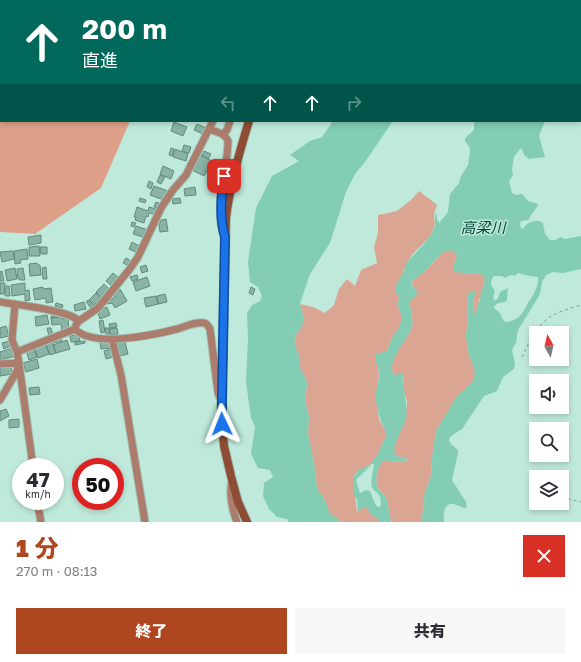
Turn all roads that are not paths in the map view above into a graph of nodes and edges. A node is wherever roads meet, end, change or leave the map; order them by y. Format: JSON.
{"nodes":[{"id":1,"x":213,"y":122,"type":"edge"},
{"id":2,"x":230,"y":122,"type":"edge"},
{"id":3,"x":249,"y":122,"type":"edge"},
{"id":4,"x":210,"y":128,"type":"junction"},
{"id":5,"x":223,"y":134,"type":"junction"},
{"id":6,"x":225,"y":237,"type":"junction"},
{"id":7,"x":0,"y":302,"type":"edge"},
{"id":8,"x":15,"y":304,"type":"junction"},
{"id":9,"x":79,"y":322,"type":"junction"},
{"id":10,"x":75,"y":329,"type":"junction"},
{"id":11,"x":112,"y":339,"type":"junction"},
{"id":12,"x":17,"y":352,"type":"junction"},
{"id":13,"x":19,"y":363,"type":"junction"},
{"id":14,"x":0,"y":364,"type":"edge"},
{"id":15,"x":0,"y":400,"type":"edge"},
{"id":16,"x":222,"y":400,"type":"junction"},
{"id":17,"x":32,"y":458,"type":"edge"},
{"id":18,"x":232,"y":481,"type":"junction"},
{"id":19,"x":39,"y":510,"type":"edge"},
{"id":20,"x":41,"y":522,"type":"edge"},
{"id":21,"x":145,"y":522,"type":"edge"},
{"id":22,"x":237,"y":522,"type":"edge"},
{"id":23,"x":247,"y":522,"type":"edge"}],
"edges":[{"from":1,"to":4,"type":"street"},
{"from":2,"to":5,"type":"street"},
{"from":3,"to":6,"type":"main road"},
{"from":4,"to":5,"type":"street"},
{"from":4,"to":9,"type":"street"},
{"from":5,"to":6,"type":"street"},
{"from":6,"to":16,"type":"main road"},
{"from":7,"to":8,"type":"street"},
{"from":8,"to":9,"type":"street"},
{"from":8,"to":12,"type":"street"},
{"from":9,"to":10,"type":"street"},
{"from":10,"to":11,"type":"street"},
{"from":10,"to":12,"type":"street"},
{"from":11,"to":16,"type":"street"},
{"from":11,"to":21,"type":"street"},
{"from":12,"to":13,"type":"street"},
{"from":13,"to":14,"type":"street"},
{"from":13,"to":15,"type":"street"},
{"from":13,"to":17,"type":"street"},
{"from":16,"to":18,"type":"main road"},
{"from":18,"to":22,"type":"street"},
{"from":18,"to":23,"type":"main road"},
{"from":19,"to":20,"type":"street"}]}
